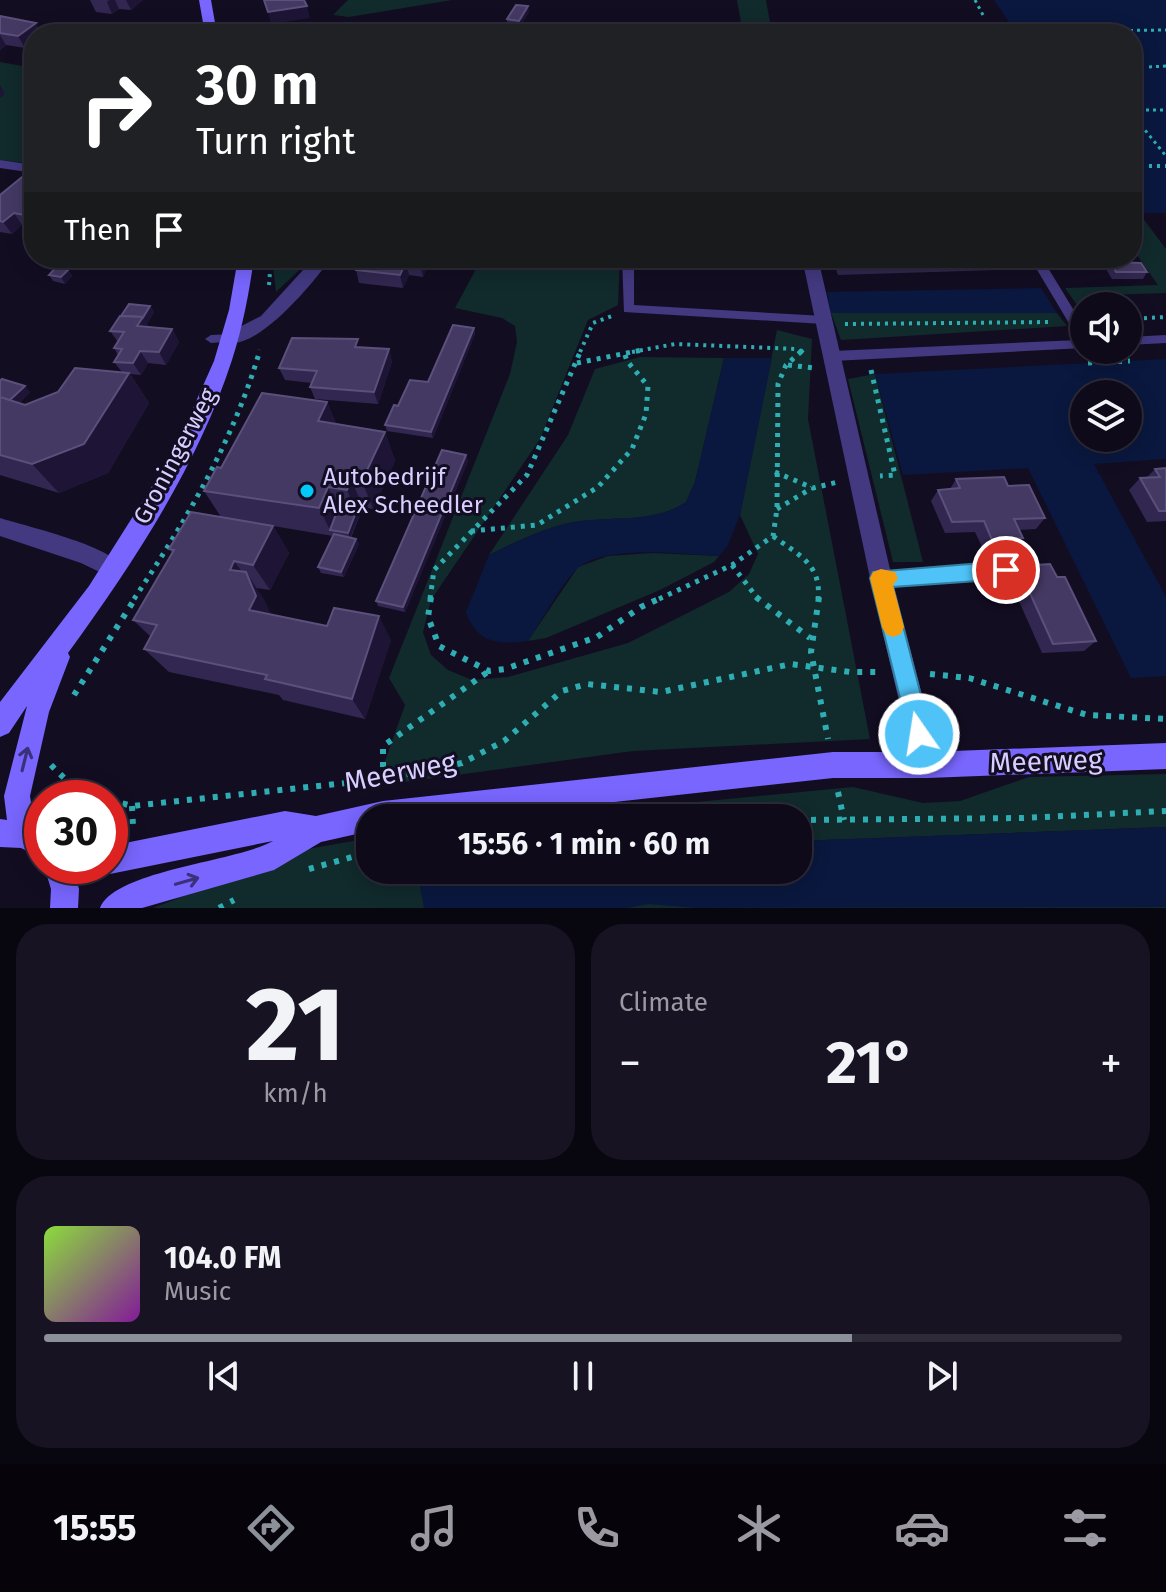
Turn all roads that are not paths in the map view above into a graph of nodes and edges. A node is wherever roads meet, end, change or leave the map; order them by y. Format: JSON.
{"nodes":[{"id":1,"x":205,"y":0,"type":"edge"},
{"id":2,"x":209,"y":24,"type":"edge"},
{"id":3,"x":0,"y":164,"type":"edge"},
{"id":4,"x":24,"y":168,"type":"edge"},
{"id":5,"x":244,"y":268,"type":"edge"},
{"id":6,"x":314,"y":268,"type":"edge"},
{"id":7,"x":628,"y":268,"type":"edge"},
{"id":8,"x":812,"y":268,"type":"edge"},
{"id":9,"x":1042,"y":268,"type":"edge"},
{"id":10,"x":1070,"y":313,"type":"edge"},
{"id":11,"x":825,"y":322,"type":"junction"},
{"id":12,"x":232,"y":338,"type":"junction"},
{"id":13,"x":211,"y":339,"type":"dead end"},
{"id":14,"x":1166,"y":339,"type":"edge"},
{"id":15,"x":1142,"y":340,"type":"edge"},
{"id":16,"x":1070,"y":345,"type":"edge"},
{"id":17,"x":826,"y":362,"type":"junction"},
{"id":18,"x":0,"y":527,"type":"edge"},
{"id":19,"x":112,"y":568,"type":"junction"},
{"id":20,"x":1006,"y":570,"type":"dead end"},
{"id":21,"x":881,"y":578,"type":"junction"},
{"id":22,"x":65,"y":638,"type":"junction"},
{"id":23,"x":0,"y":724,"type":"edge"},
{"id":24,"x":1166,"y":756,"type":"edge"},
{"id":25,"x":927,"y":765,"type":"junction"},
{"id":26,"x":316,"y":830,"type":"junction"},
{"id":27,"x":22,"y":838,"type":"edge"},
{"id":28,"x":128,"y":856,"type":"edge"},
{"id":29,"x":63,"y":884,"type":"edge"},
{"id":30,"x":64,"y":908,"type":"edge"},
{"id":31,"x":114,"y":908,"type":"edge"}],
"edges":[{"from":1,"to":2,"type":"main road"},
{"from":3,"to":4,"type":"street"},
{"from":5,"to":12,"type":"main road","name":"Groningerweg"},
{"from":6,"to":12,"type":"street"},
{"from":7,"to":11,"type":"lane"},
{"from":8,"to":11,"type":"street"},
{"from":9,"to":10,"type":"lane"},
{"from":11,"to":17,"type":"street"},
{"from":12,"to":13,"type":"lane"},
{"from":12,"to":19,"type":"main road","name":"Groningerweg"},
{"from":14,"to":15,"type":"lane"},
{"from":16,"to":17,"type":"lane"},
{"from":17,"to":21,"type":"street"},
{"from":18,"to":19,"type":"street"},
{"from":19,"to":22,"type":"main road","name":"Groningerweg"},
{"from":20,"to":21,"type":"lane"},
{"from":21,"to":25,"type":"street"},
{"from":22,"to":23,"type":"main road","name":"Groningerweg"},
{"from":27,"to":22,"type":"main road","name":"Groningerweg","one_way":true},
{"from":24,"to":25,"type":"main road","name":"Meerweg"},
{"from":25,"to":26,"type":"main road","name":"Meerweg"},
{"from":26,"to":28,"type":"main road","name":"Meerweg"},
{"from":31,"to":26,"type":"main road","name":"Meerweg","one_way":true},
{"from":29,"to":30,"type":"main road"}]}
